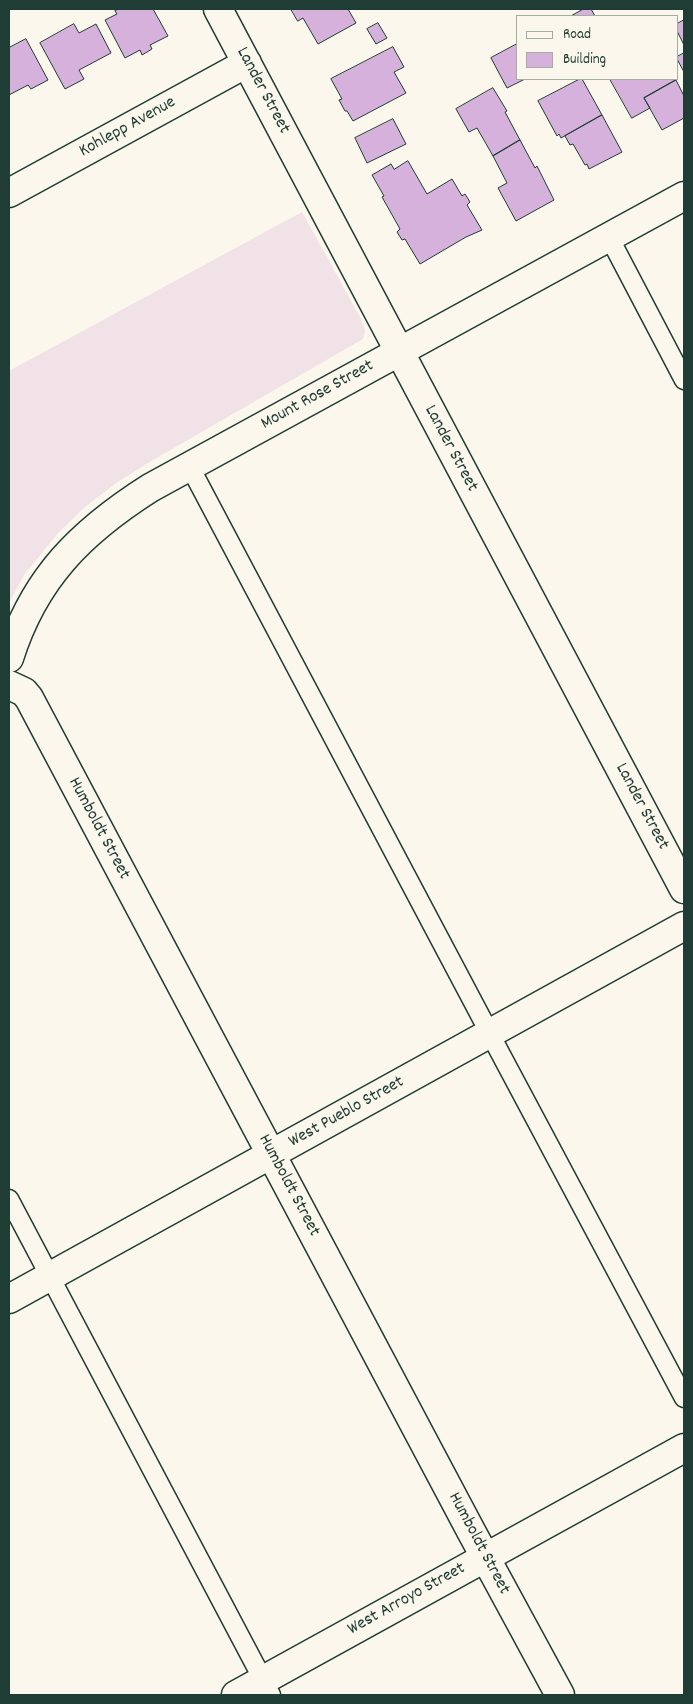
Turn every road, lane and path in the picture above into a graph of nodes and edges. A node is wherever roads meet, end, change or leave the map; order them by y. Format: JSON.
{"nodes":[{"id":1,"x":218,"y":9,"type":"edge"},
{"id":2,"x":247,"y":63,"type":"junction"},
{"id":3,"x":9,"y":193,"type":"edge"},
{"id":4,"x":684,"y":196,"type":"edge"},
{"id":5,"x":609,"y":237,"type":"junction"},
{"id":6,"x":399,"y":352,"type":"junction"},
{"id":7,"x":684,"y":380,"type":"edge"},
{"id":8,"x":190,"y":466,"type":"junction"},
{"id":9,"x":9,"y":658,"type":"edge"},
{"id":10,"x":9,"y":685,"type":"edge"},
{"id":11,"x":684,"y":889,"type":"edge"},
{"id":12,"x":684,"y":926,"type":"edge"},
{"id":13,"x":490,"y":1034,"type":"junction"},
{"id":14,"x":271,"y":1155,"type":"junction"},
{"id":15,"x":9,"y":1200,"type":"edge"},
{"id":16,"x":50,"y":1276,"type":"junction"},
{"id":17,"x":9,"y":1299,"type":"edge"},
{"id":18,"x":684,"y":1398,"type":"edge"},
{"id":19,"x":684,"y":1448,"type":"edge"},
{"id":20,"x":485,"y":1557,"type":"junction"},
{"id":21,"x":266,"y":1688,"type":"edge"},
{"id":22,"x":236,"y":1695,"type":"edge"},
{"id":23,"x":560,"y":1695,"type":"edge"}],
"edges":[{"from":1,"to":2,"type":"street","name":"Lander Street"},
{"from":2,"to":3,"type":"street","name":"Kohlepp Avenue"},
{"from":2,"to":6,"type":"street","name":"Lander Street"},
{"from":4,"to":5,"type":"street","name":"Mount Rose Street"},
{"from":5,"to":6,"type":"street","name":"Mount Rose Street"},
{"from":5,"to":7,"type":"lane"},
{"from":6,"to":8,"type":"street","name":"Mount Rose Street"},
{"from":6,"to":11,"type":"street","name":"Lander Street"},
{"from":8,"to":9,"type":"street","name":"Mount Rose Street"},
{"from":8,"to":13,"type":"lane"},
{"from":10,"to":14,"type":"street","name":"Humboldt Street"},
{"from":12,"to":13,"type":"street","name":"West Pueblo Street"},
{"from":13,"to":14,"type":"street","name":"West Pueblo Street"},
{"from":13,"to":18,"type":"lane"},
{"from":14,"to":16,"type":"street","name":"West Pueblo Street"},
{"from":14,"to":20,"type":"street","name":"Humboldt Street"},
{"from":15,"to":16,"type":"lane"},
{"from":16,"to":17,"type":"street","name":"West Pueblo Street"},
{"from":16,"to":21,"type":"lane"},
{"from":19,"to":20,"type":"street","name":"West Arroyo Street"},
{"from":20,"to":21,"type":"street","name":"West Arroyo Street"},
{"from":20,"to":23,"type":"street","name":"Humboldt Street"},
{"from":21,"to":22,"type":"street","name":"West Arroyo Street"}]}
